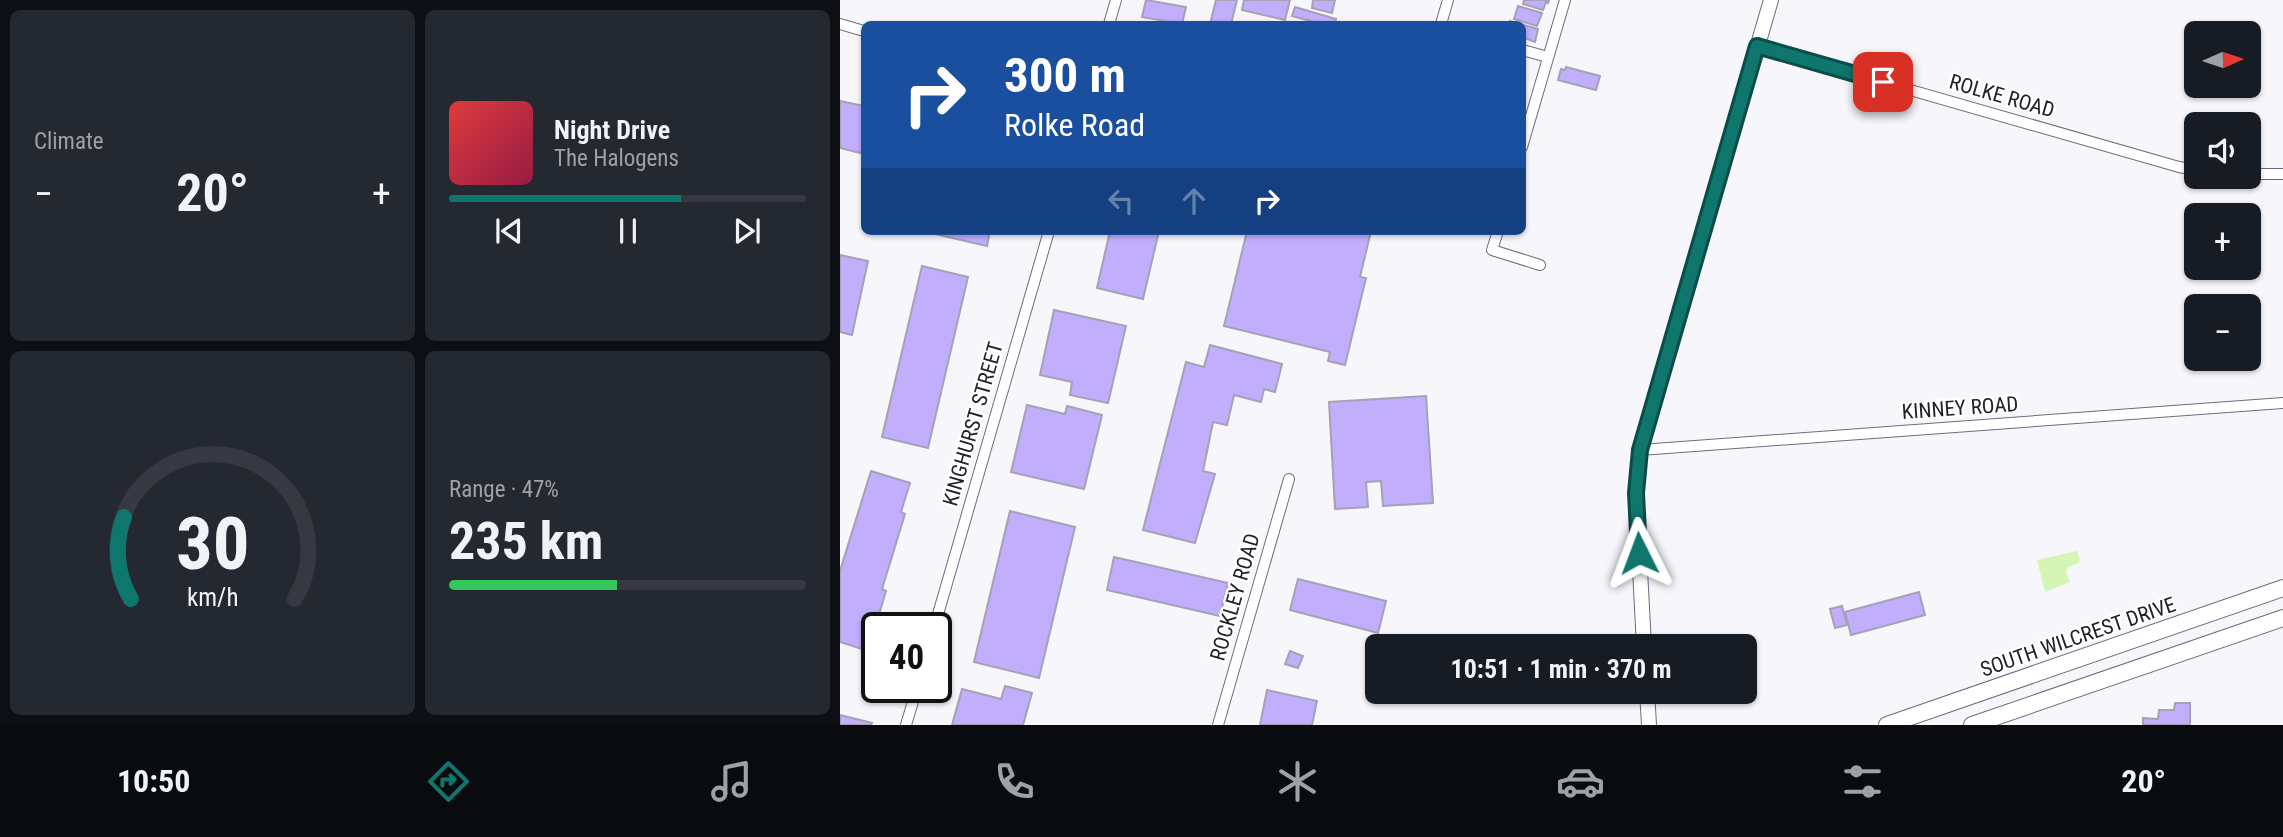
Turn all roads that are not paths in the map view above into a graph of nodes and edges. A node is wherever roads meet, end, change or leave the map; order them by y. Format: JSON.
{"nodes":[{"id":1,"x":1116,"y":0,"type":"edge"},
{"id":2,"x":1448,"y":0,"type":"edge"},
{"id":3,"x":1565,"y":0,"type":"edge"},
{"id":4,"x":1771,"y":0,"type":"edge"},
{"id":5,"x":1110,"y":21,"type":"edge"},
{"id":6,"x":1442,"y":21,"type":"edge"},
{"id":7,"x":840,"y":24,"type":"edge"},
{"id":8,"x":861,"y":30,"type":"edge"},
{"id":9,"x":1757,"y":46,"type":"junction"},
{"id":10,"x":1526,"y":51,"type":"edge"},
{"id":11,"x":1548,"y":57,"type":"junction"},
{"id":12,"x":1526,"y":133,"type":"edge"},
{"id":13,"x":2184,"y":168,"type":"edge"},
{"id":14,"x":2261,"y":174,"type":"edge"},
{"id":15,"x":2283,"y":174,"type":"edge"},
{"id":16,"x":1048,"y":235,"type":"edge"},
{"id":17,"x":1497,"y":235,"type":"edge"},
{"id":18,"x":1540,"y":265,"type":"dead end"},
{"id":19,"x":2283,"y":403,"type":"edge"},
{"id":20,"x":1640,"y":450,"type":"junction"},
{"id":21,"x":1289,"y":479,"type":"dead end"},
{"id":22,"x":2283,"y":588,"type":"edge"},
{"id":23,"x":939,"y":612,"type":"edge"},
{"id":24,"x":2283,"y":618,"type":"edge"},
{"id":25,"x":1643,"y":634,"type":"edge"},
{"id":26,"x":2125,"y":643,"type":"junction"},
{"id":27,"x":2135,"y":668,"type":"junction"},
{"id":28,"x":1972,"y":695,"type":"junction"},
{"id":29,"x":913,"y":703,"type":"edge"},
{"id":30,"x":1648,"y":704,"type":"edge"},
{"id":31,"x":1977,"y":723,"type":"edge"},
{"id":32,"x":906,"y":725,"type":"edge"},
{"id":33,"x":1218,"y":725,"type":"edge"},
{"id":34,"x":1649,"y":725,"type":"edge"},
{"id":35,"x":1887,"y":725,"type":"edge"}],
"edges":[{"from":1,"to":5,"type":"street"},
{"from":2,"to":6,"type":"street"},
{"from":3,"to":11,"type":"street"},
{"from":4,"to":9,"type":"street"},
{"from":7,"to":8,"type":"street"},
{"from":9,"to":13,"type":"street","name":"ROLKE ROAD"},
{"from":9,"to":20,"type":"street"},
{"from":10,"to":11,"type":"street"},
{"from":11,"to":12,"type":"street"},
{"from":14,"to":15,"type":"street"},
{"from":16,"to":23,"type":"street","name":"KINGHURST STREET"},
{"from":17,"to":18,"type":"street"},
{"from":19,"to":20,"type":"street","name":"KINNEY ROAD"},
{"from":20,"to":25,"type":"street"},
{"from":21,"to":33,"type":"street","name":"ROCKLEY ROAD"},
{"from":22,"to":26,"type":"main road","name":"SOUTH WILCREST DRIVE"},
{"from":24,"to":27,"type":"main road"},
{"from":26,"to":27,"type":"main road"},
{"from":26,"to":28,"type":"main road","name":"SOUTH WILCREST DRIVE"},
{"from":27,"to":31,"type":"main road"},
{"from":28,"to":31,"type":"main road"},
{"from":28,"to":35,"type":"main road","name":"SOUTH WILCREST DRIVE"},
{"from":29,"to":32,"type":"street"},
{"from":30,"to":34,"type":"street"}]}
